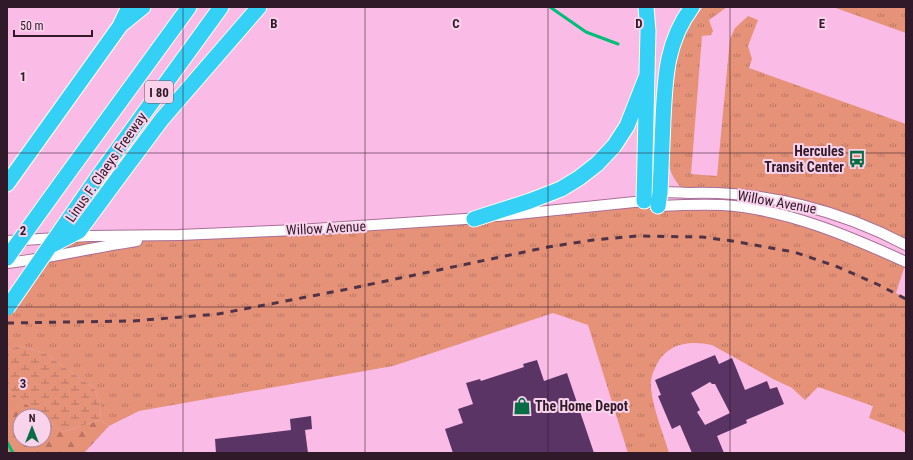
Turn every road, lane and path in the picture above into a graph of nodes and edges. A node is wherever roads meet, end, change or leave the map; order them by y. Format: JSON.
{"nodes":[{"id":1,"x":129,"y":7,"type":"edge"},
{"id":2,"x":143,"y":7,"type":"edge"},
{"id":3,"x":189,"y":7,"type":"edge"},
{"id":4,"x":221,"y":7,"type":"edge"},
{"id":5,"x":259,"y":7,"type":"edge"},
{"id":6,"x":646,"y":7,"type":"edge"},
{"id":7,"x":692,"y":7,"type":"edge"},
{"id":8,"x":120,"y":26,"type":"junction"},
{"id":9,"x":647,"y":75,"type":"junction"},
{"id":10,"x":11,"y":179,"type":"edge"},
{"id":11,"x":654,"y":200,"type":"junction"},
{"id":12,"x":474,"y":219,"type":"junction"},
{"id":13,"x":179,"y":235,"type":"junction"},
{"id":14,"x":7,"y":241,"type":"edge"},
{"id":15,"x":906,"y":245,"type":"edge"},
{"id":16,"x":51,"y":246,"type":"junction"},
{"id":17,"x":7,"y":258,"type":"edge"},
{"id":18,"x":906,"y":262,"type":"edge"},
{"id":19,"x":7,"y":263,"type":"edge"},
{"id":20,"x":7,"y":308,"type":"edge"}],
"edges":[{"from":1,"to":8,"type":"highway"},
{"from":2,"to":8,"type":"highway"},
{"from":3,"to":17,"type":"highway","name":"Linus F. Claeys Freeway","number":"I 80","bridge":true},
{"from":4,"to":16,"type":"highway","name":"Linus F. Claeys Freeway","number":"I 80","bridge":true},
{"from":5,"to":16,"type":"highway","bridge":true},
{"from":6,"to":9,"type":"highway"},
{"from":7,"to":11,"type":"highway"},
{"from":8,"to":10,"type":"highway"},
{"from":9,"to":11,"type":"highway"},
{"from":9,"to":12,"type":"highway"},
{"from":11,"to":12,"type":"street","name":"Willow Avenue"},
{"from":11,"to":15,"type":"street","name":"Willow Avenue"},
{"from":11,"to":18,"type":"street","name":"Willow Avenue"},
{"from":12,"to":13,"type":"street","name":"Willow Avenue"},
{"from":13,"to":14,"type":"street","name":"Willow Avenue"},
{"from":13,"to":19,"type":"street"},
{"from":16,"to":20,"type":"highway","name":"Linus F. Claeys Freeway","number":"I 80","bridge":true}]}
